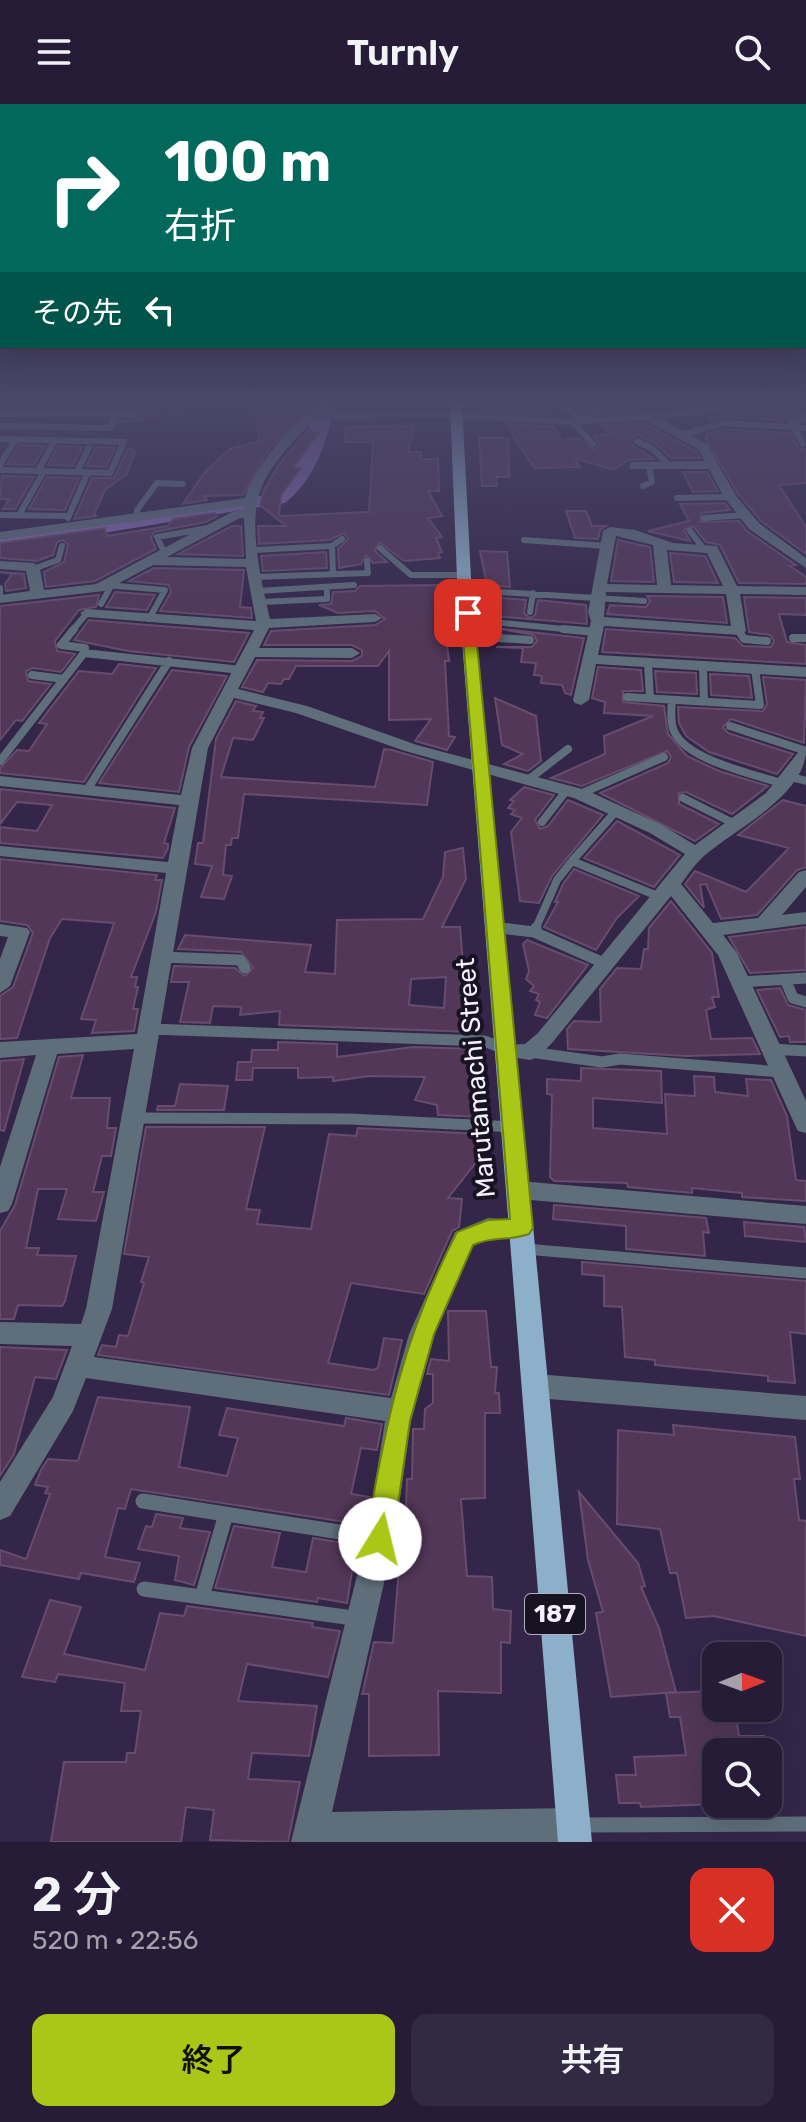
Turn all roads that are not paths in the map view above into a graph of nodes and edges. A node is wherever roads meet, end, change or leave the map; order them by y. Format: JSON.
{"nodes":[{"id":1,"x":34,"y":484,"type":"edge"},
{"id":2,"x":83,"y":484,"type":"edge"},
{"id":3,"x":156,"y":484,"type":"edge"},
{"id":4,"x":261,"y":484,"type":"edge"},
{"id":5,"x":460,"y":484,"type":"edge"},
{"id":6,"x":647,"y":484,"type":"edge"},
{"id":7,"x":723,"y":484,"type":"edge"},
{"id":8,"x":643,"y":486,"type":"dead end"},
{"id":9,"x":730,"y":497,"type":"junction"},
{"id":10,"x":677,"y":498,"type":"dead end"},
{"id":11,"x":250,"y":507,"type":"junction"},
{"id":12,"x":0,"y":515,"type":"edge"},
{"id":13,"x":19,"y":515,"type":"junction"},
{"id":14,"x":745,"y":515,"type":"junction"},
{"id":15,"x":704,"y":518,"type":"dead end"},
{"id":16,"x":137,"y":519,"type":"junction"},
{"id":17,"x":69,"y":522,"type":"junction"},
{"id":18,"x":690,"y":531,"type":"dead end"},
{"id":19,"x":0,"y":536,"type":"edge"},
{"id":20,"x":342,"y":539,"type":"dead end"},
{"id":21,"x":524,"y":540,"type":"dead end"},
{"id":22,"x":659,"y":543,"type":"junction"},
{"id":23,"x":62,"y":546,"type":"dead end"},
{"id":24,"x":332,"y":546,"type":"junction"},
{"id":25,"x":607,"y":546,"type":"junction"},
{"id":26,"x":380,"y":548,"type":"dead end"},
{"id":27,"x":704,"y":549,"type":"junction"},
{"id":28,"x":158,"y":557,"type":"junction"},
{"id":29,"x":367,"y":561,"type":"dead end"},
{"id":30,"x":806,"y":564,"type":"edge"},
{"id":31,"x":0,"y":565,"type":"edge"},
{"id":32,"x":33,"y":569,"type":"junction"},
{"id":33,"x":333,"y":574,"type":"junction"},
{"id":34,"x":255,"y":577,"type":"junction"},
{"id":35,"x":465,"y":582,"type":"junction"},
{"id":36,"x":354,"y":585,"type":"dead end"},
{"id":37,"x":108,"y":586,"type":"junction"},
{"id":38,"x":665,"y":589,"type":"junction"},
{"id":39,"x":732,"y":590,"type":"junction"},
{"id":40,"x":806,"y":591,"type":"edge"},
{"id":41,"x":37,"y":593,"type":"junction"},
{"id":42,"x":533,"y":593,"type":"junction"},
{"id":43,"x":0,"y":594,"type":"edge"},
{"id":44,"x":599,"y":594,"type":"junction"},
{"id":45,"x":644,"y":601,"type":"dead end"},
{"id":46,"x":101,"y":604,"type":"dead end"},
{"id":47,"x":530,"y":612,"type":"dead end"},
{"id":48,"x":87,"y":613,"type":"joint"},
{"id":49,"x":375,"y":618,"type":"dead end"},
{"id":50,"x":149,"y":619,"type":"junction"},
{"id":51,"x":492,"y":622,"type":"dead end"},
{"id":52,"x":264,"y":625,"type":"junction"},
{"id":53,"x":597,"y":627,"type":"junction"},
{"id":54,"x":739,"y":631,"type":"junction"},
{"id":55,"x":469,"y":636,"type":"junction"},
{"id":56,"x":793,"y":638,"type":"dead end"},
{"id":57,"x":806,"y":638,"type":"edge"},
{"id":58,"x":530,"y":640,"type":"dead end"},
{"id":59,"x":767,"y":641,"type":"dead end"},
{"id":60,"x":84,"y":653,"type":"junction"},
{"id":61,"x":352,"y":653,"type":"dead end"},
{"id":62,"x":590,"y":659,"type":"junction"},
{"id":63,"x":169,"y":661,"type":"junction"},
{"id":64,"x":246,"y":661,"type":"junction"},
{"id":65,"x":648,"y":663,"type":"junction"},
{"id":66,"x":703,"y":666,"type":"junction"},
{"id":67,"x":755,"y":669,"type":"junction"},
{"id":68,"x":806,"y":672,"type":"edge"},
{"id":69,"x":32,"y":675,"type":"dead end"},
{"id":70,"x":64,"y":679,"type":"junction"},
{"id":71,"x":230,"y":692,"type":"junction"},
{"id":72,"x":627,"y":697,"type":"dead end"},
{"id":73,"x":650,"y":698,"type":"junction"},
{"id":74,"x":581,"y":700,"type":"dead end"},
{"id":75,"x":672,"y":700,"type":"junction"},
{"id":76,"x":704,"y":702,"type":"junction"},
{"id":77,"x":730,"y":726,"type":"dead end"},
{"id":78,"x":568,"y":749,"type":"dead end"},
{"id":79,"x":806,"y":752,"type":"edge"},
{"id":80,"x":664,"y":757,"type":"dead end"},
{"id":81,"x":0,"y":761,"type":"edge"},
{"id":82,"x":480,"y":767,"type":"junction"},
{"id":83,"x":784,"y":779,"type":"junction"},
{"id":84,"x":528,"y":780,"type":"junction"},
{"id":85,"x":0,"y":781,"type":"edge"},
{"id":86,"x":806,"y":781,"type":"edge"},
{"id":87,"x":87,"y":790,"type":"junction"},
{"id":88,"x":573,"y":793,"type":"junction"},
{"id":89,"x":683,"y":798,"type":"dead end"},
{"id":90,"x":188,"y":801,"type":"junction"},
{"id":91,"x":617,"y":810,"type":"junction"},
{"id":92,"x":542,"y":822,"type":"dead end"},
{"id":93,"x":735,"y":824,"type":"junction"},
{"id":94,"x":0,"y":851,"type":"edge"},
{"id":95,"x":696,"y":853,"type":"junction"},
{"id":96,"x":572,"y":861,"type":"junction"},
{"id":97,"x":176,"y":868,"type":"junction"},
{"id":98,"x":806,"y":876,"type":"edge"},
{"id":99,"x":666,"y":890,"type":"junction"},
{"id":100,"x":806,"y":918,"type":"edge"},
{"id":101,"x":764,"y":923,"type":"junction"},
{"id":102,"x":494,"y":927,"type":"junction"},
{"id":103,"x":0,"y":930,"type":"edge"},
{"id":104,"x":711,"y":930,"type":"junction"},
{"id":105,"x":534,"y":932,"type":"junction"},
{"id":106,"x":161,"y":957,"type":"junction"},
{"id":107,"x":606,"y":964,"type":"junction"},
{"id":108,"x":245,"y":968,"type":"dead end"},
{"id":109,"x":806,"y":978,"type":"edge"},
{"id":110,"x":785,"y":979,"type":"junction"},
{"id":111,"x":741,"y":982,"type":"junction"},
{"id":112,"x":0,"y":986,"type":"edge"},
{"id":113,"x":806,"y":1002,"type":"edge"},
{"id":114,"x":148,"y":1035,"type":"junction"},
{"id":115,"x":49,"y":1047,"type":"junction"},
{"id":116,"x":772,"y":1049,"type":"junction"},
{"id":117,"x":0,"y":1050,"type":"edge"},
{"id":118,"x":506,"y":1050,"type":"junction"},
{"id":119,"x":806,"y":1051,"type":"edge"},
{"id":120,"x":530,"y":1052,"type":"junction"},
{"id":121,"x":781,"y":1072,"type":"junction"},
{"id":122,"x":132,"y":1118,"type":"junction"},
{"id":123,"x":805,"y":1121,"type":"edge"},
{"id":124,"x":513,"y":1127,"type":"junction"},
{"id":125,"x":519,"y":1190,"type":"junction"},
{"id":126,"x":0,"y":1204,"type":"edge"},
{"id":127,"x":806,"y":1215,"type":"edge"},
{"id":128,"x":523,"y":1238,"type":"junction"},
{"id":129,"x":806,"y":1273,"type":"edge"},
{"id":130,"x":0,"y":1333,"type":"edge"},
{"id":131,"x":90,"y":1335,"type":"junction"},
{"id":132,"x":80,"y":1366,"type":"junction"},
{"id":133,"x":536,"y":1386,"type":"junction"},
{"id":134,"x":806,"y":1408,"type":"edge"},
{"id":135,"x":401,"y":1411,"type":"junction"},
{"id":136,"x":3,"y":1498,"type":"edge"},
{"id":137,"x":143,"y":1501,"type":"dead end"},
{"id":138,"x":226,"y":1514,"type":"junction"},
{"id":139,"x":380,"y":1539,"type":"junction"},
{"id":140,"x":144,"y":1589,"type":"dead end"},
{"id":141,"x":202,"y":1597,"type":"junction"},
{"id":142,"x":361,"y":1619,"type":"junction"},
{"id":143,"x":806,"y":1824,"type":"edge"},
{"id":144,"x":575,"y":1833,"type":"edge"},
{"id":145,"x":310,"y":1836,"type":"edge"}],
"edges":[{"from":1,"to":13,"type":"lane"},
{"from":2,"to":17,"type":"lane"},
{"from":3,"to":16,"type":"lane"},
{"from":4,"to":11,"type":"street"},
{"from":5,"to":35,"type":"main road","name":"Marutamachi Street","number":"187"},
{"from":6,"to":8,"type":"lane"},
{"from":7,"to":9,"type":"street"},
{"from":9,"to":10,"type":"lane"},
{"from":9,"to":14,"type":"street"},
{"from":11,"to":16,"type":"street"},
{"from":11,"to":28,"type":"street"},
{"from":11,"to":34,"type":"street"},
{"from":12,"to":13,"type":"lane"},
{"from":13,"to":17,"type":"lane"},
{"from":14,"to":15,"type":"lane"},
{"from":14,"to":30,"type":"street"},
{"from":16,"to":17,"type":"street"},
{"from":17,"to":19,"type":"street"},
{"from":18,"to":27,"type":"lane"},
{"from":20,"to":24,"type":"lane"},
{"from":21,"to":25,"type":"lane"},
{"from":22,"to":25,"type":"street"},
{"from":22,"to":27,"type":"street"},
{"from":22,"to":38,"type":"street"},
{"from":23,"to":32,"type":"lane"},
{"from":24,"to":33,"type":"lane"},
{"from":24,"to":34,"type":"lane"},
{"from":25,"to":44,"type":"street"},
{"from":26,"to":35,"type":"lane"},
{"from":27,"to":39,"type":"street"},
{"from":28,"to":34,"type":"street"},
{"from":28,"to":37,"type":"street"},
{"from":29,"to":33,"type":"lane"},
{"from":31,"to":32,"type":"street"},
{"from":32,"to":41,"type":"street"},
{"from":33,"to":34,"type":"lane"},
{"from":34,"to":36,"type":"lane"},
{"from":34,"to":52,"type":"street"},
{"from":35,"to":42,"type":"lane"},
{"from":35,"to":55,"type":"main road","name":"Marutamachi Street","number":"187"},
{"from":37,"to":41,"type":"street"},
{"from":37,"to":46,"type":"lane"},
{"from":37,"to":50,"type":"lane"},
{"from":38,"to":39,"type":"street"},
{"from":38,"to":44,"type":"street"},
{"from":39,"to":40,"type":"street"},
{"from":39,"to":54,"type":"street"},
{"from":41,"to":43,"type":"street"},
{"from":42,"to":44,"type":"lane"},
{"from":42,"to":47,"type":"lane"},
{"from":44,"to":45,"type":"lane"},
{"from":44,"to":53,"type":"street"},
{"from":48,"to":50,"type":"street"},
{"from":48,"to":60,"type":"lane"},
{"from":49,"to":52,"type":"street"},
{"from":50,"to":52,"type":"street"},
{"from":51,"to":53,"type":"lane"},
{"from":52,"to":64,"type":"street"},
{"from":53,"to":54,"type":"street"},
{"from":53,"to":62,"type":"street"},
{"from":54,"to":59,"type":"lane"},
{"from":55,"to":58,"type":"lane"},
{"from":55,"to":82,"type":"main road","name":"Marutamachi Street","number":"187"},
{"from":56,"to":57,"type":"lane"},
{"from":60,"to":63,"type":"lane"},
{"from":60,"to":70,"type":"lane"},
{"from":61,"to":64,"type":"street"},
{"from":62,"to":65,"type":"street"},
{"from":62,"to":74,"type":"street"},
{"from":63,"to":64,"type":"lane"},
{"from":63,"to":87,"type":"lane"},
{"from":64,"to":71,"type":"street"},
{"from":65,"to":66,"type":"street"},
{"from":65,"to":73,"type":"lane"},
{"from":66,"to":67,"type":"street"},
{"from":66,"to":76,"type":"lane"},
{"from":67,"to":68,"type":"street"},
{"from":67,"to":76,"type":"lane"},
{"from":69,"to":70,"type":"lane"},
{"from":70,"to":81,"type":"lane"},
{"from":71,"to":82,"type":"street"},
{"from":71,"to":90,"type":"street"},
{"from":72,"to":73,"type":"lane"},
{"from":73,"to":75,"type":"lane"},
{"from":75,"to":76,"type":"lane"},
{"from":75,"to":83,"type":"lane"},
{"from":77,"to":79,"type":"lane"},
{"from":78,"to":84,"type":"lane"},
{"from":79,"to":83,"type":"street"},
{"from":80,"to":88,"type":"lane"},
{"from":82,"to":84,"type":"street"},
{"from":82,"to":102,"type":"main road","name":"Marutamachi Street","number":"187"},
{"from":83,"to":86,"type":"lane"},
{"from":83,"to":93,"type":"street"},
{"from":84,"to":88,"type":"street"},
{"from":85,"to":87,"type":"street"},
{"from":87,"to":90,"type":"street"},
{"from":88,"to":91,"type":"street"},
{"from":88,"to":92,"type":"lane"},
{"from":89,"to":93,"type":"lane"},
{"from":90,"to":97,"type":"street"},
{"from":91,"to":95,"type":"street"},
{"from":91,"to":96,"type":"lane"},
{"from":93,"to":95,"type":"street"},
{"from":94,"to":97,"type":"street"},
{"from":95,"to":99,"type":"street"},
{"from":96,"to":99,"type":"lane"},
{"from":96,"to":105,"type":"lane"},
{"from":97,"to":106,"type":"street"},
{"from":98,"to":101,"type":"street"},
{"from":99,"to":104,"type":"street"},
{"from":99,"to":107,"type":"street"},
{"from":100,"to":101,"type":"street"},
{"from":101,"to":104,"type":"street"},
{"from":102,"to":105,"type":"lane"},
{"from":102,"to":118,"type":"main road","name":"Marutamachi Street","number":"187"},
{"from":103,"to":112,"type":"street"},
{"from":104,"to":111,"type":"street"},
{"from":105,"to":107,"type":"lane"},
{"from":106,"to":108,"type":"lane"},
{"from":106,"to":114,"type":"street"},
{"from":107,"to":120,"type":"street"},
{"from":109,"to":110,"type":"lane"},
{"from":110,"to":111,"type":"lane"},
{"from":110,"to":113,"type":"lane"},
{"from":111,"to":116,"type":"street"},
{"from":114,"to":115,"type":"street"},
{"from":114,"to":118,"type":"lane"},
{"from":114,"to":122,"type":"street"},
{"from":115,"to":117,"type":"street"},
{"from":115,"to":126,"type":"street"},
{"from":116,"to":119,"type":"lane"},
{"from":116,"to":121,"type":"street"},
{"from":118,"to":120,"type":"street"},
{"from":118,"to":124,"type":"main road","name":"Marutamachi Street","number":"187"},
{"from":120,"to":121,"type":"lane"},
{"from":121,"to":123,"type":"street"},
{"from":122,"to":124,"type":"lane"},
{"from":122,"to":131,"type":"street"},
{"from":124,"to":125,"type":"main road","name":"Marutamachi Street","number":"187"},
{"from":125,"to":127,"type":"street"},
{"from":125,"to":128,"type":"main road","name":"Marutamachi Street","number":"187"},
{"from":128,"to":129,"type":"lane"},
{"from":128,"to":133,"type":"main road","name":"Marutamachi Street","number":"187"},
{"from":128,"to":135,"type":"street"},
{"from":130,"to":131,"type":"street"},
{"from":131,"to":132,"type":"street"},
{"from":132,"to":135,"type":"street"},
{"from":132,"to":136,"type":"street"},
{"from":133,"to":134,"type":"street"},
{"from":133,"to":144,"type":"main road","name":"Marutamachi Street","number":"187"},
{"from":135,"to":139,"type":"street"},
{"from":137,"to":138,"type":"lane"},
{"from":138,"to":139,"type":"lane"},
{"from":138,"to":141,"type":"lane"},
{"from":139,"to":142,"type":"street"},
{"from":140,"to":141,"type":"lane"},
{"from":141,"to":142,"type":"lane"},
{"from":142,"to":145,"type":"street"},
{"from":143,"to":144,"type":"lane"},
{"from":144,"to":145,"type":"street"}]}
